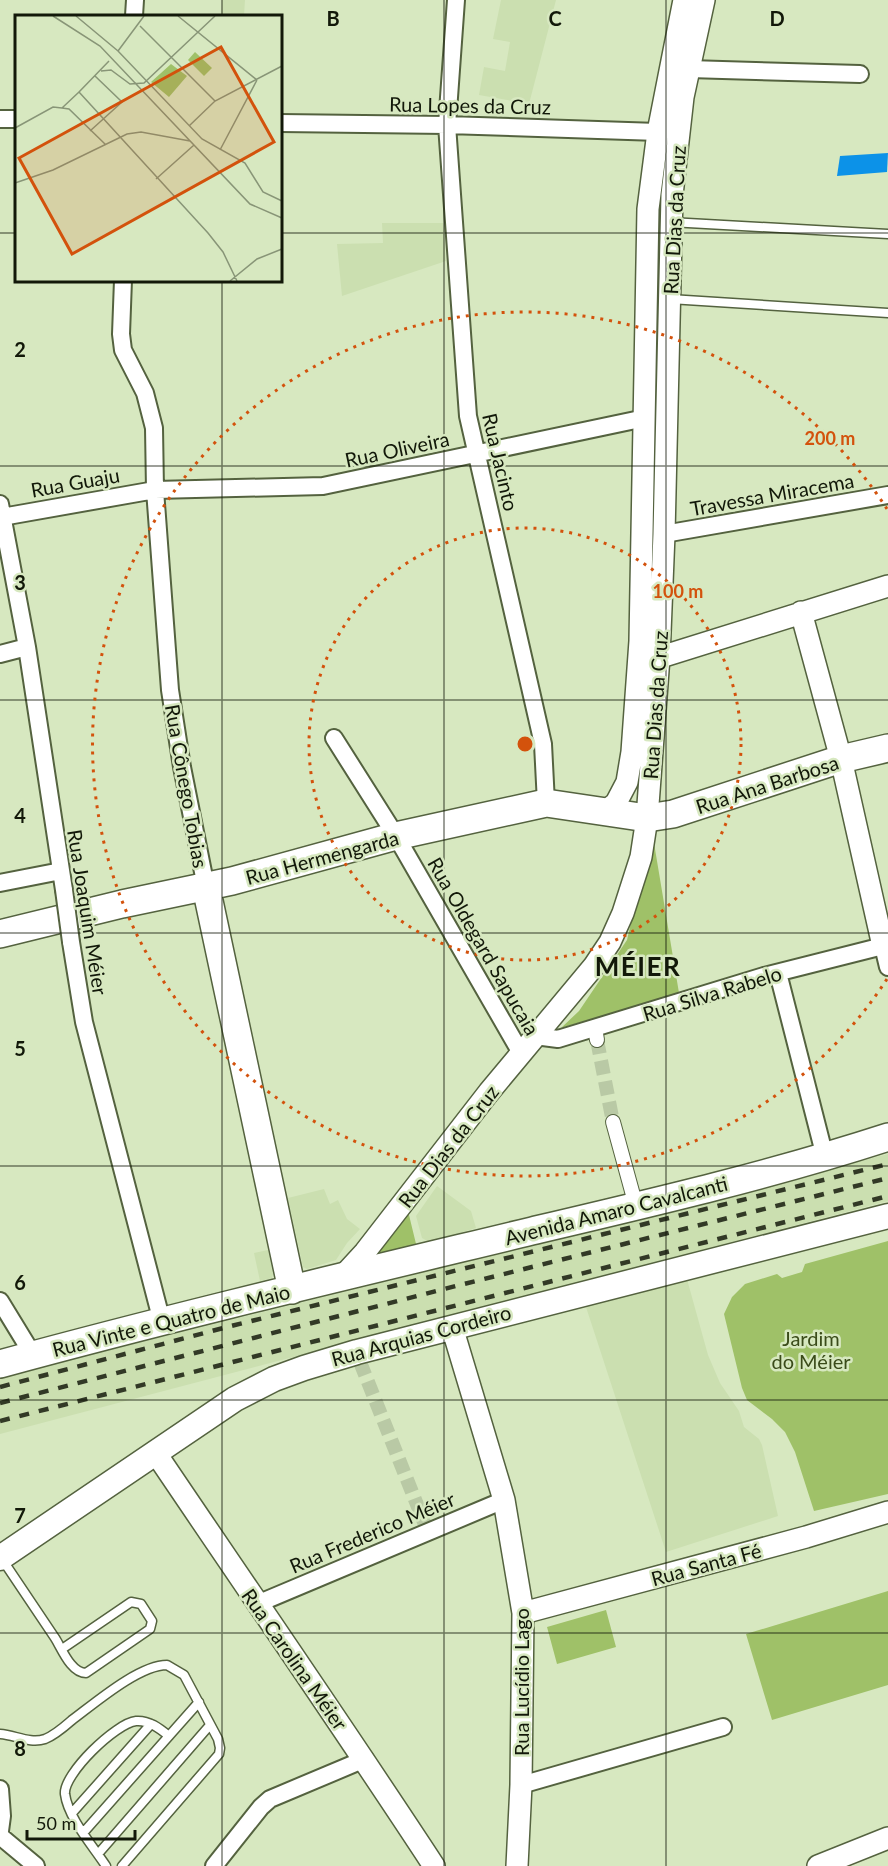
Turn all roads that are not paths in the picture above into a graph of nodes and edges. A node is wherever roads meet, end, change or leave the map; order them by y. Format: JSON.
{"nodes":[{"id":1,"x":135,"y":0,"type":"edge"},
{"id":2,"x":456,"y":0,"type":"edge"},
{"id":3,"x":684,"y":0,"type":"edge"},
{"id":4,"x":704,"y":0,"type":"edge"},
{"id":5,"x":134,"y":15,"type":"edge"},
{"id":6,"x":689,"y":69,"type":"junction"},
{"id":7,"x":860,"y":74,"type":"dead end"},
{"id":8,"x":282,"y":123,"type":"edge"},
{"id":9,"x":447,"y":125,"type":"junction"},
{"id":10,"x":658,"y":132,"type":"junction"},
{"id":11,"x":670,"y":222,"type":"junction"},
{"id":12,"x":888,"y":234,"type":"edge"},
{"id":13,"x":123,"y":282,"type":"edge"},
{"id":14,"x":669,"y":299,"type":"junction"},
{"id":15,"x":888,"y":313,"type":"edge"},
{"id":16,"x":645,"y":418,"type":"junction"},
{"id":17,"x":477,"y":453,"type":"junction"},
{"id":18,"x":155,"y":490,"type":"junction"},
{"id":19,"x":888,"y":495,"type":"edge"},
{"id":20,"x":1,"y":510,"type":"edge"},
{"id":21,"x":664,"y":534,"type":"junction"},
{"id":22,"x":3,"y":547,"type":"edge"},
{"id":23,"x":888,"y":586,"type":"edge"},
{"id":24,"x":801,"y":612,"type":"junction"},
{"id":25,"x":27,"y":647,"type":"junction"},
{"id":26,"x":0,"y":654,"type":"edge"},
{"id":27,"x":659,"y":657,"type":"junction"},
{"id":28,"x":638,"y":665,"type":"junction"},
{"id":29,"x":334,"y":738,"type":"dead end"},
{"id":30,"x":888,"y":748,"type":"edge"},
{"id":31,"x":841,"y":759,"type":"junction"},
{"id":32,"x":546,"y":803,"type":"junction"},
{"id":33,"x":606,"y":812,"type":"junction"},
{"id":34,"x":647,"y":818,"type":"junction"},
{"id":35,"x":396,"y":836,"type":"junction"},
{"id":36,"x":61,"y":870,"type":"junction"},
{"id":37,"x":0,"y":883,"type":"edge"},
{"id":38,"x":206,"y":887,"type":"junction"},
{"id":39,"x":0,"y":934,"type":"edge"},
{"id":40,"x":885,"y":945,"type":"edge"},
{"id":41,"x":888,"y":967,"type":"edge"},
{"id":42,"x":778,"y":973,"type":"junction"},
{"id":43,"x":535,"y":1036,"type":"junction"},
{"id":44,"x":521,"y":1053,"type":"junction"},
{"id":45,"x":613,"y":1122,"type":"tunnel mouth"},
{"id":46,"x":888,"y":1137,"type":"edge"},
{"id":47,"x":825,"y":1157,"type":"junction"},
{"id":48,"x":636,"y":1206,"type":"junction"},
{"id":49,"x":888,"y":1216,"type":"edge"},
{"id":50,"x":342,"y":1277,"type":"junction"},
{"id":51,"x":292,"y":1290,"type":"junction"},
{"id":52,"x":0,"y":1300,"type":"edge"},
{"id":53,"x":162,"y":1322,"type":"junction"},
{"id":54,"x":452,"y":1327,"type":"junction"},
{"id":55,"x":33,"y":1355,"type":"junction"},
{"id":56,"x":0,"y":1364,"type":"edge"},
{"id":57,"x":155,"y":1452,"type":"junction"},
{"id":58,"x":504,"y":1500,"type":"junction"},
{"id":59,"x":888,"y":1512,"type":"edge"},
{"id":60,"x":1,"y":1558,"type":"edge"},
{"id":61,"x":257,"y":1604,"type":"junction"},
{"id":62,"x":523,"y":1613,"type":"junction"},
{"id":63,"x":62,"y":1649,"type":"junction"},
{"id":64,"x":199,"y":1702,"type":"junction"},
{"id":65,"x":151,"y":1724,"type":"junction"},
{"id":66,"x":210,"y":1725,"type":"junction"},
{"id":67,"x":723,"y":1727,"type":"dead end"},
{"id":68,"x":0,"y":1734,"type":"edge"},
{"id":69,"x":168,"y":1736,"type":"junction"},
{"id":70,"x":365,"y":1759,"type":"junction"},
{"id":71,"x":520,"y":1785,"type":"junction"},
{"id":72,"x":0,"y":1789,"type":"edge"},
{"id":73,"x":72,"y":1813,"type":"junction"},
{"id":74,"x":0,"y":1831,"type":"edge"},
{"id":75,"x":83,"y":1833,"type":"junction"},
{"id":76,"x":0,"y":1836,"type":"edge"},
{"id":77,"x":888,"y":1838,"type":"edge"},
{"id":78,"x":98,"y":1854,"type":"junction"},
{"id":79,"x":36,"y":1866,"type":"edge"},
{"id":80,"x":106,"y":1866,"type":"edge"},
{"id":81,"x":122,"y":1866,"type":"edge"},
{"id":82,"x":214,"y":1866,"type":"edge"},
{"id":83,"x":434,"y":1866,"type":"edge"},
{"id":84,"x":517,"y":1866,"type":"edge"},
{"id":85,"x":818,"y":1866,"type":"edge"}],
"edges":[{"from":1,"to":5,"type":"street"},
{"from":2,"to":9,"type":"street","name":"Rua Jacinto"},
{"from":3,"to":10,"type":"street","name":"Rua Dias da Cruz"},
{"from":4,"to":6,"type":"street","name":"Rua Dias da Cruz"},
{"from":6,"to":7,"type":"street"},
{"from":6,"to":11,"type":"street","name":"Rua Dias da Cruz"},
{"from":8,"to":9,"type":"street","name":"Rua Lopes da Cruz"},
{"from":9,"to":10,"type":"street","name":"Rua Lopes da Cruz"},
{"from":9,"to":17,"type":"street","name":"Rua Jacinto"},
{"from":10,"to":16,"type":"street","name":"Rua Dias da Cruz"},
{"from":11,"to":12,"type":"lane"},
{"from":11,"to":14,"type":"street","name":"Rua Dias da Cruz"},
{"from":13,"to":18,"type":"street","name":"Rua Cônego Tobias"},
{"from":14,"to":15,"type":"lane"},
{"from":14,"to":21,"type":"street","name":"Rua Dias da Cruz"},
{"from":16,"to":17,"type":"street","name":"Rua Oliveira"},
{"from":16,"to":28,"type":"street","name":"Rua Dias da Cruz"},
{"from":17,"to":18,"type":"street","name":"Rua Oliveira"},
{"from":17,"to":32,"type":"street","name":"Rua Jacinto"},
{"from":18,"to":20,"type":"street","name":"Rua Guaju"},
{"from":18,"to":38,"type":"street","name":"Rua Cônego Tobias"},
{"from":19,"to":21,"type":"street","name":"Travessa Miracema"},
{"from":20,"to":22,"type":"street","name":"Rua Joaquim Méier"},
{"from":21,"to":27,"type":"street","name":"Rua Dias da Cruz"},
{"from":22,"to":25,"type":"street","name":"Rua Joaquim Méier"},
{"from":23,"to":24,"type":"street"},
{"from":24,"to":27,"type":"street"},
{"from":24,"to":31,"type":"street"},
{"from":25,"to":26,"type":"street"},
{"from":25,"to":36,"type":"street","name":"Rua Joaquim Méier"},
{"from":27,"to":28,"type":"street"},
{"from":27,"to":34,"type":"street","name":"Rua Dias da Cruz"},
{"from":28,"to":33,"type":"street","name":"Rua Dias da Cruz"},
{"from":29,"to":35,"type":"street","name":"Rua Oldegard Sapucaia"},
{"from":30,"to":31,"type":"main road","name":"Rua Ana Barbosa"},
{"from":31,"to":34,"type":"main road","name":"Rua Ana Barbosa"},
{"from":31,"to":40,"type":"street"},
{"from":32,"to":33,"type":"main road","name":"Rua Hermengarda"},
{"from":32,"to":35,"type":"main road","name":"Rua Hermengarda"},
{"from":33,"to":34,"type":"main road","name":"Rua Hermengarda"},
{"from":34,"to":43,"type":"street","name":"Rua Dias da Cruz"},
{"from":35,"to":38,"type":"main road","name":"Rua Hermengarda"},
{"from":35,"to":44,"type":"street","name":"Rua Oldegard Sapucaia"},
{"from":36,"to":37,"type":"street"},
{"from":36,"to":53,"type":"street","name":"Rua Joaquim Méier","bridge":true},
{"from":38,"to":39,"type":"main road","name":"Rua Hermengarda"},
{"from":38,"to":51,"type":"main road","name":"Rua Cônego Tobias"},
{"from":40,"to":41,"type":"street"},
{"from":40,"to":42,"type":"street","name":"Rua Silva Rabelo"},
{"from":42,"to":43,"type":"street","name":"Rua Silva Rabelo"},
{"from":42,"to":47,"type":"street"},
{"from":43,"to":44,"type":"street","name":"Rua Dias da Cruz"},
{"from":44,"to":50,"type":"street","name":"Rua Dias da Cruz"},
{"from":45,"to":48,"type":"street"},
{"from":46,"to":47,"type":"main road","name":"Avenida Amaro Cavalcanti"},
{"from":47,"to":48,"type":"main road","name":"Avenida Amaro Cavalcanti"},
{"from":48,"to":50,"type":"main road","name":"Avenida Amaro Cavalcanti"},
{"from":49,"to":54,"type":"main road","name":"Rua Arquias Cordeiro"},
{"from":50,"to":51,"type":"main road","name":"Rua Vinte e Quatro de Maio"},
{"from":51,"to":53,"type":"main road","name":"Rua Vinte e Quatro de Maio"},
{"from":52,"to":55,"type":"street"},
{"from":53,"to":55,"type":"main road","name":"Rua Vinte e Quatro de Maio"},
{"from":54,"to":57,"type":"main road","name":"Rua Arquias Cordeiro"},
{"from":54,"to":58,"type":"street","name":"Rua Lucídio Lago"},
{"from":55,"to":56,"type":"main road","name":"Rua Vinte e Quatro de Maio"},
{"from":57,"to":60,"type":"main road","name":"Rua Arquias Cordeiro"},
{"from":57,"to":61,"type":"street","name":"Rua Carolina Méier"},
{"from":58,"to":61,"type":"street","name":"Rua Frederico Méier"},
{"from":58,"to":62,"type":"street","name":"Rua Lucídio Lago"},
{"from":59,"to":62,"type":"street","name":"Rua Santa Fé"},
{"from":60,"to":63,"type":"lane"},
{"from":61,"to":70,"type":"street","name":"Rua Carolina Méier"},
{"from":62,"to":71,"type":"street","name":"Rua Lucídio Lago"},
{"from":63,"to":63,"type":"lane"},
{"from":64,"to":66,"type":"lane"},
{"from":64,"to":68,"type":"lane"},
{"from":64,"to":69,"type":"lane"},
{"from":65,"to":69,"type":"lane"},
{"from":65,"to":73,"type":"lane"},
{"from":65,"to":73,"type":"lane"},
{"from":66,"to":78,"type":"lane"},
{"from":66,"to":81,"type":"lane"},
{"from":67,"to":71,"type":"street"},
{"from":69,"to":75,"type":"lane"},
{"from":70,"to":82,"type":"street"},
{"from":70,"to":83,"type":"street","name":"Rua Carolina Méier"},
{"from":71,"to":84,"type":"street","name":"Rua Lucídio Lago"},
{"from":72,"to":74,"type":"street"},
{"from":73,"to":75,"type":"lane"},
{"from":75,"to":78,"type":"lane"},
{"from":76,"to":79,"type":"street"},
{"from":77,"to":85,"type":"street"},
{"from":78,"to":80,"type":"lane"}]}
